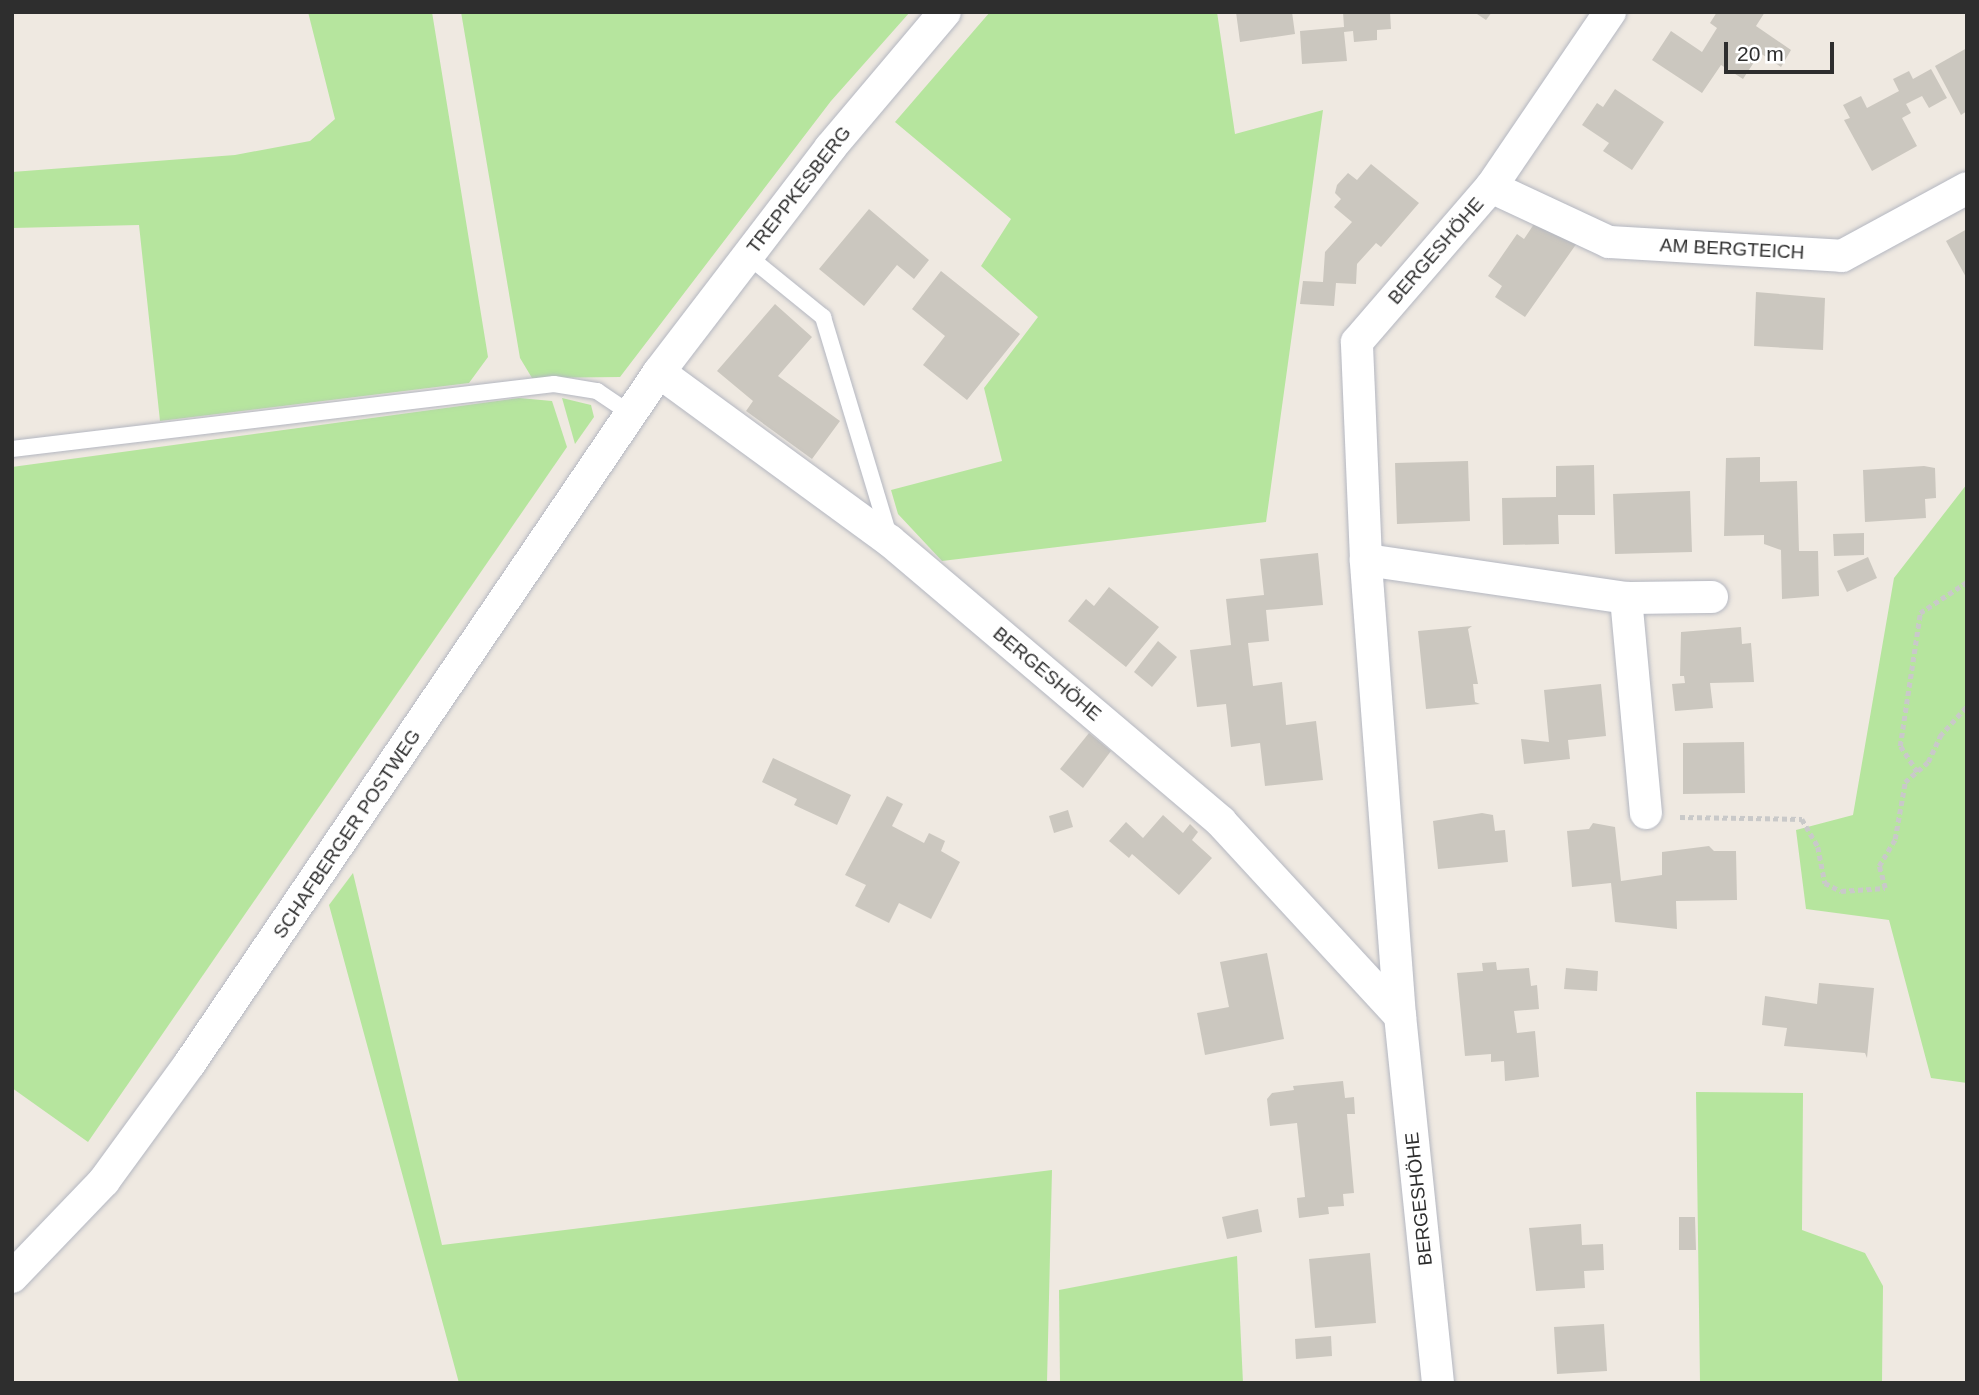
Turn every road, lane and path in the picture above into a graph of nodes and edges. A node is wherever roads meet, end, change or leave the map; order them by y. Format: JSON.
{"nodes":[{"id":1,"x":945,"y":12,"type":"edge"},
{"id":2,"x":1610,"y":12,"type":"edge"},
{"id":3,"x":1491,"y":187,"type":"junction"},
{"id":4,"x":1967,"y":188,"type":"edge"},
{"id":5,"x":748,"y":256,"type":"junction"},
{"id":6,"x":659,"y":372,"type":"junction"},
{"id":7,"x":630,"y":413,"type":"junction"},
{"id":8,"x":12,"y":449,"type":"edge"},
{"id":9,"x":890,"y":541,"type":"junction"},
{"id":10,"x":1366,"y":560,"type":"junction"},
{"id":11,"x":1967,"y":582,"type":"edge"},
{"id":12,"x":1712,"y":597,"type":"dead end"},
{"id":13,"x":1626,"y":598,"type":"junction"},
{"id":14,"x":1967,"y":706,"type":"edge"},
{"id":15,"x":1917,"y":772,"type":"junction"},
{"id":16,"x":1646,"y":813,"type":"joint"},
{"id":17,"x":1400,"y":1016,"type":"junction"},
{"id":18,"x":12,"y":1277,"type":"edge"},
{"id":19,"x":1438,"y":1383,"type":"edge"}],
"edges":[{"from":1,"to":5,"type":"street","name":"TREPPKESBERG"},
{"from":2,"to":3,"type":"street","name":"BERGESHÖHE"},
{"from":3,"to":4,"type":"street","name":"AM BERGTEICH"},
{"from":3,"to":10,"type":"street","name":"BERGESHÖHE"},
{"from":5,"to":6,"type":"street","name":"TREPPKESBERG"},
{"from":5,"to":9,"type":"lane"},
{"from":6,"to":7,"type":"street","name":"SCHAFBERGER POSTWEG"},
{"from":6,"to":9,"type":"street","name":"BERGESHÖHE"},
{"from":7,"to":8,"type":"lane"},
{"from":7,"to":18,"type":"street","name":"SCHAFBERGER POSTWEG"},
{"from":9,"to":17,"type":"street","name":"BERGESHÖHE"},
{"from":10,"to":13,"type":"street"},
{"from":10,"to":17,"type":"street","name":"BERGESHÖHE"},
{"from":11,"to":15,"type":"path"},
{"from":12,"to":13,"type":"street"},
{"from":13,"to":16,"type":"street"},
{"from":14,"to":15,"type":"path"},
{"from":15,"to":16,"type":"path"},
{"from":17,"to":19,"type":"street","name":"BERGESHÖHE"}]}
